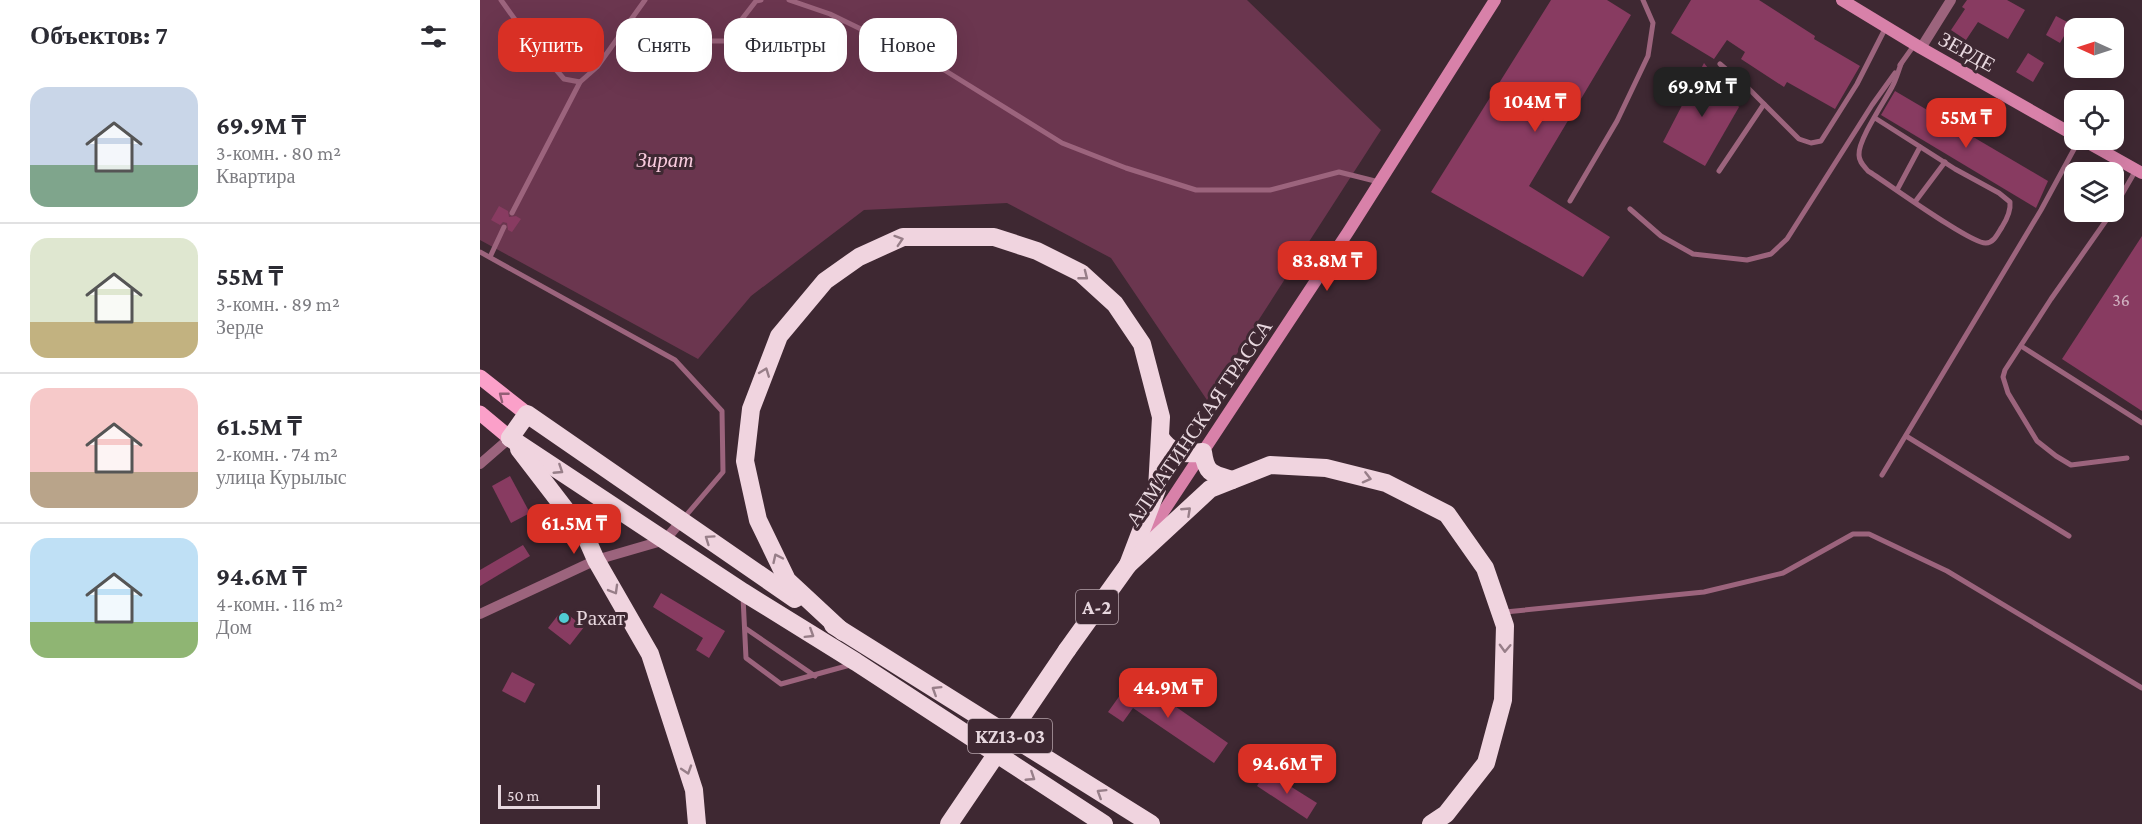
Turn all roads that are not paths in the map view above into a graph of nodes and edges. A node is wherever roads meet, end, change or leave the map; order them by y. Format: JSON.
{"nodes":[{"id":1,"x":501,"y":0,"type":"edge"},
{"id":2,"x":645,"y":0,"type":"edge"},
{"id":3,"x":760,"y":0,"type":"edge"},
{"id":4,"x":789,"y":0,"type":"edge"},
{"id":5,"x":1496,"y":0,"type":"edge"},
{"id":6,"x":1643,"y":0,"type":"edge"},
{"id":7,"x":1842,"y":0,"type":"edge"},
{"id":8,"x":1951,"y":0,"type":"edge"},
{"id":9,"x":633,"y":18,"type":"edge"},
{"id":10,"x":1886,"y":27,"type":"junction"},
{"id":11,"x":712,"y":41,"type":"edge"},
{"id":12,"x":616,"y":43,"type":"edge"},
{"id":13,"x":1918,"y":46,"type":"junction"},
{"id":14,"x":1720,"y":64,"type":"dead end"},
{"id":15,"x":1901,"y":64,"type":"junction"},
{"id":16,"x":580,"y":82,"type":"junction"},
{"id":17,"x":1764,"y":104,"type":"junction"},
{"id":18,"x":1875,"y":118,"type":"junction"},
{"id":19,"x":2064,"y":129,"type":"edge"},
{"id":20,"x":1920,"y":147,"type":"junction"},
{"id":21,"x":2075,"y":150,"type":"edge"},
{"id":22,"x":2100,"y":150,"type":"edge"},
{"id":23,"x":1944,"y":162,"type":"junction"},
{"id":24,"x":1719,"y":171,"type":"dead end"},
{"id":25,"x":2139,"y":171,"type":"edge"},
{"id":26,"x":1380,"y":182,"type":"junction"},
{"id":27,"x":1897,"y":190,"type":"junction"},
{"id":28,"x":2124,"y":194,"type":"edge"},
{"id":29,"x":1570,"y":201,"type":"dead end"},
{"id":30,"x":1915,"y":202,"type":"junction"},
{"id":31,"x":1630,"y":209,"type":"dead end"},
{"id":32,"x":512,"y":213,"type":"dead end"},
{"id":33,"x":2105,"y":222,"type":"edge"},
{"id":34,"x":504,"y":227,"type":"dead end"},
{"id":35,"x":480,"y":252,"type":"edge"},
{"id":36,"x":490,"y":257,"type":"junction"},
{"id":37,"x":2021,"y":345,"type":"junction"},
{"id":38,"x":480,"y":377,"type":"edge"},
{"id":39,"x":480,"y":413,"type":"edge"},
{"id":40,"x":527,"y":414,"type":"junction"},
{"id":41,"x":2142,"y":423,"type":"edge"},
{"id":42,"x":1160,"y":436,"type":"junction"},
{"id":43,"x":1906,"y":436,"type":"junction"},
{"id":44,"x":510,"y":438,"type":"junction"},
{"id":45,"x":1203,"y":452,"type":"junction"},
{"id":46,"x":2127,"y":458,"type":"dead end"},
{"id":47,"x":480,"y":464,"type":"edge"},
{"id":48,"x":1882,"y":476,"type":"dead end"},
{"id":49,"x":1232,"y":480,"type":"junction"},
{"id":50,"x":682,"y":520,"type":"junction"},
{"id":51,"x":2069,"y":536,"type":"dead end"},
{"id":52,"x":665,"y":540,"type":"junction"},
{"id":53,"x":596,"y":560,"type":"junction"},
{"id":54,"x":1128,"y":565,"type":"junction"},
{"id":55,"x":743,"y":592,"type":"junction"},
{"id":56,"x":1500,"y":612,"type":"junction"},
{"id":57,"x":480,"y":614,"type":"edge"},
{"id":58,"x":745,"y":628,"type":"junction"},
{"id":59,"x":843,"y":632,"type":"junction"},
{"id":60,"x":869,"y":648,"type":"junction"},
{"id":61,"x":858,"y":664,"type":"junction"},
{"id":62,"x":815,"y":676,"type":"junction"},
{"id":63,"x":2142,"y":688,"type":"edge"},
{"id":64,"x":1124,"y":807,"type":"junction"},
{"id":65,"x":697,"y":824,"type":"edge"},
{"id":66,"x":949,"y":824,"type":"edge"},
{"id":67,"x":1104,"y":824,"type":"edge"},
{"id":68,"x":1114,"y":824,"type":"edge"},
{"id":69,"x":1151,"y":824,"type":"edge"},
{"id":70,"x":1431,"y":824,"type":"edge"}],
"edges":[{"from":1,"to":16,"type":"lane"},
{"from":2,"to":9,"type":"lane"},
{"from":3,"to":11,"type":"lane"},
{"from":4,"to":26,"type":"lane"},
{"from":5,"to":26,"type":"street","name":"АЛМАТИНСКАЯ ТРАССА"},
{"from":6,"to":29,"type":"lane"},
{"from":7,"to":10,"type":"street","name":"ЗЕРДЕ"},
{"from":8,"to":13,"type":"street"},
{"from":10,"to":13,"type":"street","name":"ЗЕРДЕ"},
{"from":10,"to":17,"type":"lane"},
{"from":12,"to":16,"type":"lane"},
{"from":13,"to":15,"type":"lane"},
{"from":13,"to":19,"type":"street","name":"ЗЕРДЕ"},
{"from":14,"to":17,"type":"lane"},
{"from":15,"to":18,"type":"lane"},
{"from":15,"to":31,"type":"lane"},
{"from":16,"to":32,"type":"lane"},
{"from":17,"to":24,"type":"lane"},
{"from":18,"to":20,"type":"lane"},
{"from":18,"to":27,"type":"lane"},
{"from":20,"to":23,"type":"lane"},
{"from":20,"to":27,"type":"lane"},
{"from":21,"to":43,"type":"lane"},
{"from":22,"to":25,"type":"street"},
{"from":23,"to":30,"type":"lane"},
{"from":23,"to":30,"type":"lane"},
{"from":25,"to":28,"type":"lane"},
{"from":26,"to":45,"type":"street","name":"АЛМАТИНСКАЯ ТРАССА"},
{"from":27,"to":30,"type":"lane"},
{"from":33,"to":37,"type":"lane"},
{"from":34,"to":36,"type":"lane"},
{"from":35,"to":36,"type":"lane"},
{"from":36,"to":50,"type":"lane"},
{"from":37,"to":41,"type":"lane"},
{"from":37,"to":46,"type":"lane"},
{"from":40,"to":38,"type":"main road","one_way":true},
{"from":39,"to":44,"type":"main road"},
{"from":40,"to":44,"type":"highway"},
{"from":40,"to":50,"type":"highway"},
{"from":42,"to":45,"type":"highway"},
{"from":42,"to":54,"type":"highway"},
{"from":59,"to":42,"type":"highway","one_way":true},
{"from":43,"to":48,"type":"lane"},
{"from":43,"to":51,"type":"lane"},
{"from":44,"to":47,"type":"street"},
{"from":44,"to":52,"type":"highway","number":"KZ13-03","one_way":true},
{"from":44,"to":53,"type":"highway"},
{"from":45,"to":49,"type":"highway"},
{"from":45,"to":54,"type":"street","name":"АЛМАТИНСКАЯ ТРАССА"},
{"from":54,"to":49,"type":"highway","one_way":true},
{"from":49,"to":56,"type":"highway","one_way":true},
{"from":50,"to":52,"type":"street"},
{"from":59,"to":50,"type":"highway","one_way":true},
{"from":52,"to":53,"type":"street"},
{"from":52,"to":55,"type":"highway","number":"KZ13-03"},
{"from":53,"to":57,"type":"street"},
{"from":53,"to":65,"type":"highway","one_way":true},
{"from":54,"to":66,"type":"highway","number":"A-2","bridge":true},
{"from":55,"to":58,"type":"lane"},
{"from":55,"to":61,"type":"highway","number":"KZ13-03","one_way":true},
{"from":56,"to":63,"type":"lane"},
{"from":56,"to":70,"type":"highway","one_way":true},
{"from":58,"to":62,"type":"lane"},
{"from":58,"to":62,"type":"lane"},
{"from":59,"to":60,"type":"highway"},
{"from":60,"to":61,"type":"highway"},
{"from":64,"to":60,"type":"highway","number":"KZ13-03","one_way":true},
{"from":61,"to":62,"type":"lane"},
{"from":61,"to":67,"type":"highway","number":"KZ13-03","one_way":true},
{"from":64,"to":68,"type":"highway"},
{"from":64,"to":69,"type":"highway","number":"KZ13-03"}]}
